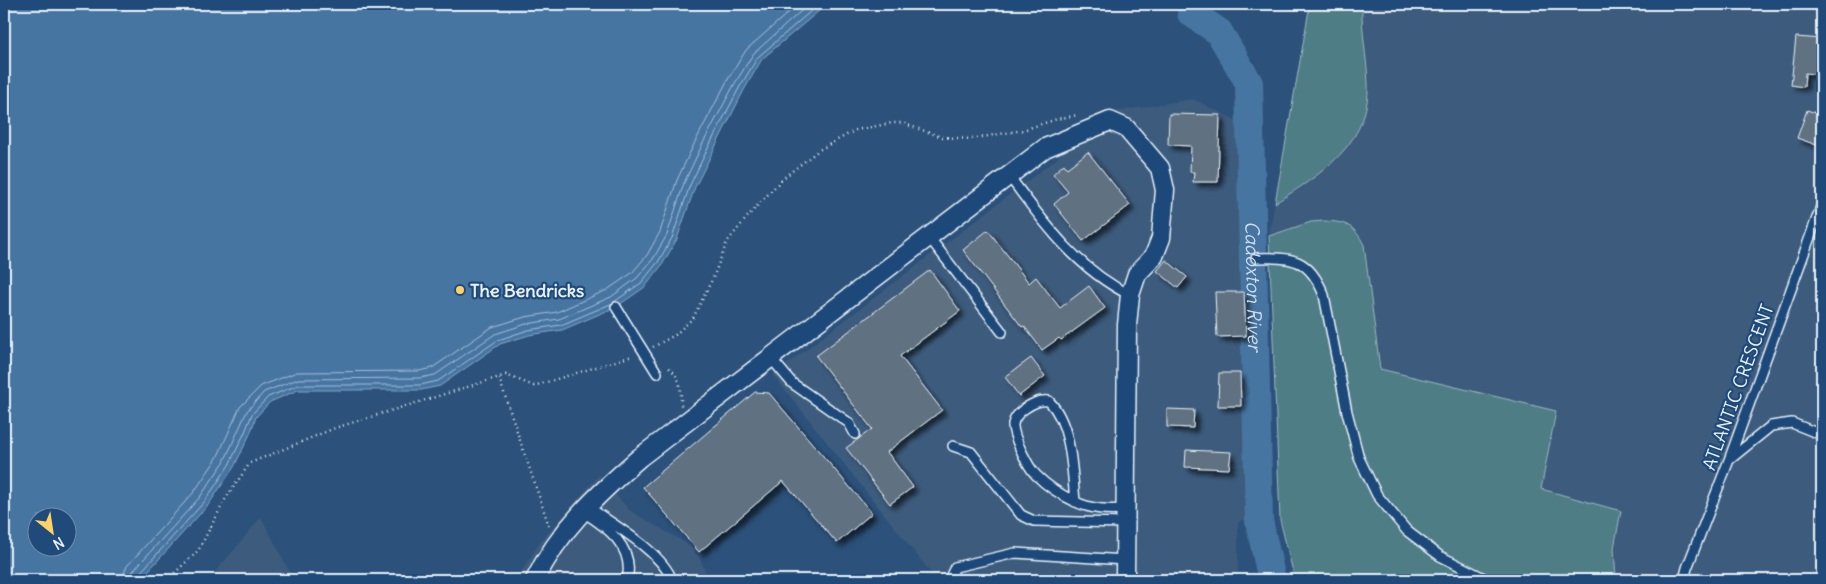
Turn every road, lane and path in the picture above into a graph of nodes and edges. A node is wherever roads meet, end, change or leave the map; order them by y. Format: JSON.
{"nodes":[{"id":1,"x":1083,"y":114,"type":"dead end"},
{"id":2,"x":1009,"y":176,"type":"junction"},
{"id":3,"x":1822,"y":204,"type":"edge"},
{"id":4,"x":929,"y":237,"type":"junction"},
{"id":5,"x":1256,"y":258,"type":"dead end"},
{"id":6,"x":1130,"y":295,"type":"junction"},
{"id":7,"x":616,"y":307,"type":"dead end"},
{"id":8,"x":1002,"y":332,"type":"dead end"},
{"id":9,"x":644,"y":352,"type":"junction"},
{"id":10,"x":770,"y":357,"type":"junction"},
{"id":11,"x":654,"y":369,"type":"joint"},
{"id":12,"x":498,"y":378,"type":"junction"},
{"id":13,"x":687,"y":421,"type":"junction"},
{"id":14,"x":855,"y":434,"type":"dead end"},
{"id":15,"x":1822,"y":435,"type":"edge"},
{"id":16,"x":953,"y":446,"type":"dead end"},
{"id":17,"x":1729,"y":460,"type":"junction"},
{"id":18,"x":1074,"y":502,"type":"junction"},
{"id":19,"x":585,"y":509,"type":"junction"},
{"id":20,"x":1126,"y":516,"type":"junction"},
{"id":21,"x":556,"y":544,"type":"junction"},
{"id":22,"x":1126,"y":560,"type":"junction"},
{"id":23,"x":167,"y":580,"type":"edge"},
{"id":24,"x":535,"y":580,"type":"edge"},
{"id":25,"x":627,"y":580,"type":"edge"},
{"id":26,"x":672,"y":580,"type":"edge"},
{"id":27,"x":949,"y":580,"type":"edge"},
{"id":28,"x":1125,"y":580,"type":"edge"},
{"id":29,"x":1488,"y":580,"type":"edge"},
{"id":30,"x":1684,"y":580,"type":"edge"}],
"edges":[{"from":1,"to":9,"type":"path"},
{"from":2,"to":4,"type":"street"},
{"from":2,"to":6,"type":"lane"},
{"from":2,"to":6,"type":"street"},
{"from":3,"to":17,"type":"lane","name":"ATLANTIC CRESCENT"},
{"from":4,"to":8,"type":"lane"},
{"from":4,"to":10,"type":"street"},
{"from":5,"to":29,"type":"lane"},
{"from":6,"to":20,"type":"street"},
{"from":7,"to":9,"type":"lane"},
{"from":9,"to":11,"type":"lane"},
{"from":9,"to":12,"type":"path"},
{"from":10,"to":13,"type":"street"},
{"from":10,"to":14,"type":"lane"},
{"from":11,"to":13,"type":"path"},
{"from":12,"to":21,"type":"path"},
{"from":12,"to":23,"type":"path"},
{"from":13,"to":19,"type":"street"},
{"from":15,"to":17,"type":"lane"},
{"from":16,"to":20,"type":"lane"},
{"from":17,"to":30,"type":"lane","name":"ATLANTIC CRESCENT"},
{"from":18,"to":18,"type":"lane"},
{"from":18,"to":20,"type":"lane"},
{"from":19,"to":21,"type":"street"},
{"from":19,"to":25,"type":"lane"},
{"from":19,"to":26,"type":"lane"},
{"from":20,"to":22,"type":"street"},
{"from":21,"to":24,"type":"street"},
{"from":22,"to":27,"type":"lane"},
{"from":22,"to":28,"type":"street"}]}
